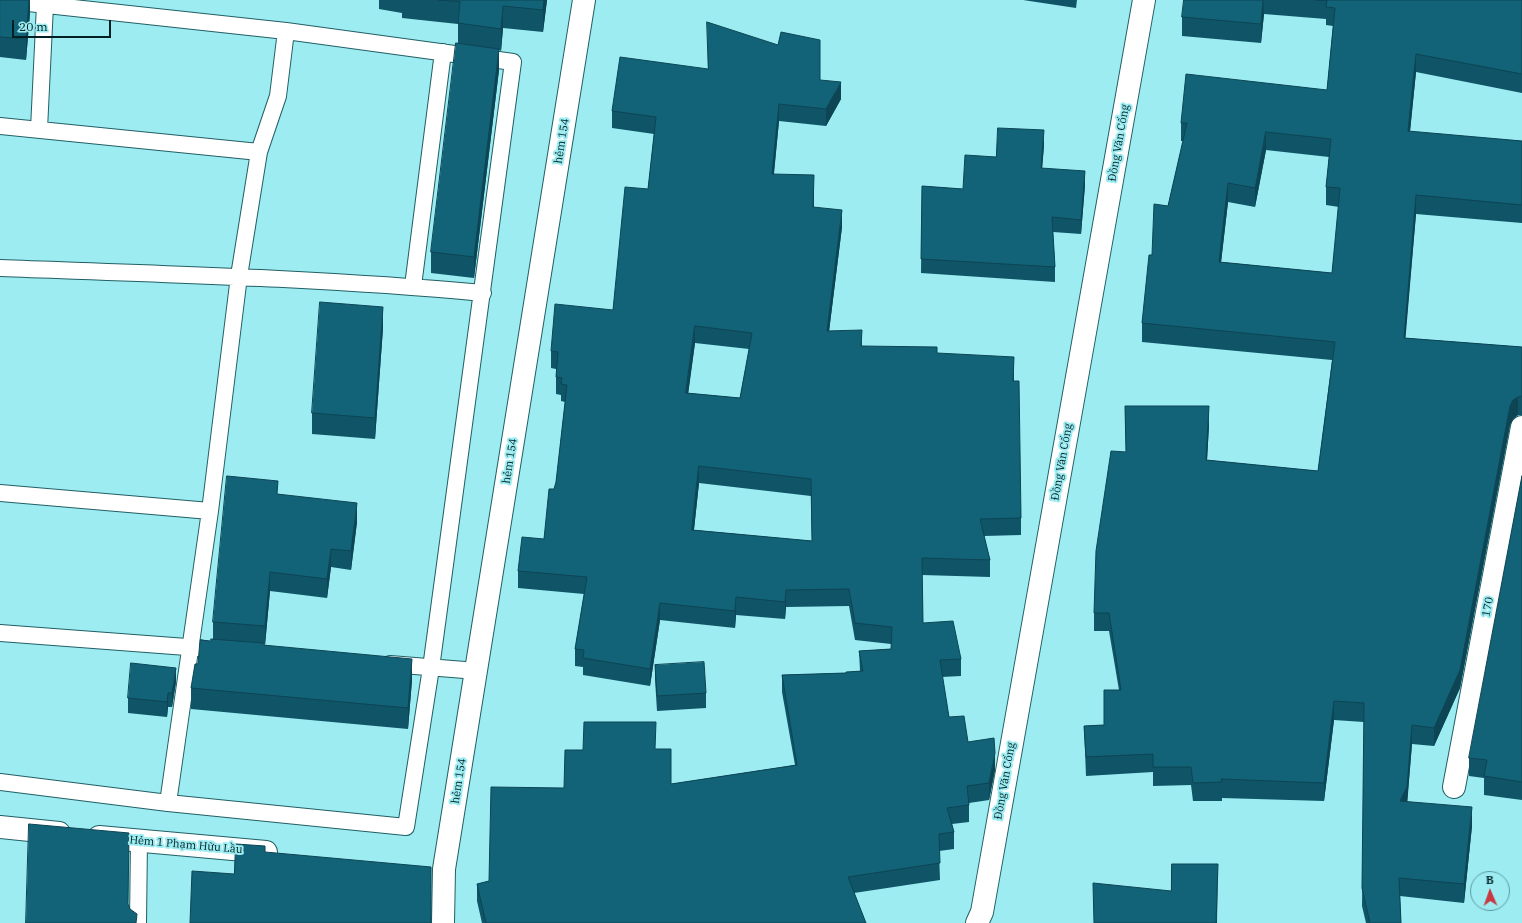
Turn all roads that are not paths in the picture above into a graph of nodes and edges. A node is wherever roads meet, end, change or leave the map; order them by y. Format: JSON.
{"nodes":[{"id":1,"x":0,"y":0,"type":"edge"},
{"id":2,"x":584,"y":0,"type":"edge"},
{"id":3,"x":1144,"y":0,"type":"edge"},
{"id":4,"x":45,"y":5,"type":"junction"},
{"id":5,"x":286,"y":31,"type":"junction"},
{"id":6,"x":443,"y":52,"type":"junction"},
{"id":7,"x":0,"y":126,"type":"edge"},
{"id":8,"x":39,"y":129,"type":"junction"},
{"id":9,"x":258,"y":152,"type":"junction"},
{"id":10,"x":0,"y":268,"type":"edge"},
{"id":11,"x":239,"y":276,"type":"junction"},
{"id":12,"x":413,"y":286,"type":"junction"},
{"id":13,"x":483,"y":293,"type":"junction"},
{"id":14,"x":1522,"y":427,"type":"edge"},
{"id":15,"x":0,"y":493,"type":"edge"},
{"id":16,"x":210,"y":511,"type":"junction"},
{"id":17,"x":0,"y":633,"type":"edge"},
{"id":18,"x":190,"y":647,"type":"junction"},
{"id":19,"x":213,"y":649,"type":"edge"},
{"id":20,"x":377,"y":663,"type":"edge"},
{"id":21,"x":431,"y":668,"type":"junction"},
{"id":22,"x":477,"y":671,"type":"junction"},
{"id":23,"x":0,"y":782,"type":"edge"},
{"id":24,"x":1454,"y":787,"type":"dead end"},
{"id":25,"x":168,"y":803,"type":"junction"},
{"id":26,"x":0,"y":827,"type":"edge"},
{"id":27,"x":139,"y":840,"type":"junction"},
{"id":28,"x":288,"y":854,"type":"edge"},
{"id":29,"x":421,"y":867,"type":"edge"},
{"id":30,"x":444,"y":869,"type":"junction"},
{"id":31,"x":138,"y":923,"type":"edge"},
{"id":32,"x":443,"y":923,"type":"edge"},
{"id":33,"x":977,"y":923,"type":"edge"}],
"edges":[{"from":1,"to":4,"type":"lane"},
{"from":2,"to":22,"type":"street","name":"hẻm 154"},
{"from":3,"to":33,"type":"street","name":"Đồng Văn Cống"},
{"from":4,"to":5,"type":"lane"},
{"from":4,"to":8,"type":"lane"},
{"from":5,"to":6,"type":"lane"},
{"from":5,"to":9,"type":"lane"},
{"from":6,"to":12,"type":"lane"},
{"from":6,"to":13,"type":"lane"},
{"from":7,"to":8,"type":"lane"},
{"from":8,"to":9,"type":"lane"},
{"from":9,"to":11,"type":"lane"},
{"from":10,"to":11,"type":"lane"},
{"from":11,"to":12,"type":"lane"},
{"from":11,"to":16,"type":"lane"},
{"from":12,"to":13,"type":"lane"},
{"from":13,"to":21,"type":"lane"},
{"from":14,"to":24,"type":"street","name":"170"},
{"from":15,"to":16,"type":"lane"},
{"from":16,"to":18,"type":"lane"},
{"from":17,"to":18,"type":"lane"},
{"from":18,"to":19,"type":"lane"},
{"from":18,"to":25,"type":"lane"},
{"from":20,"to":21,"type":"lane"},
{"from":21,"to":22,"type":"lane"},
{"from":21,"to":25,"type":"lane"},
{"from":22,"to":30,"type":"street","name":"hẻm 154"},
{"from":23,"to":25,"type":"lane"},
{"from":26,"to":27,"type":"street","name":"Hẻm 1 Phạm Hữu Lầu"},
{"from":27,"to":28,"type":"street","name":"Hẻm 1 Phạm Hữu Lầu"},
{"from":27,"to":31,"type":"lane"},
{"from":29,"to":30,"type":"street"},
{"from":30,"to":32,"type":"street","name":"hẻm 154"}]}
